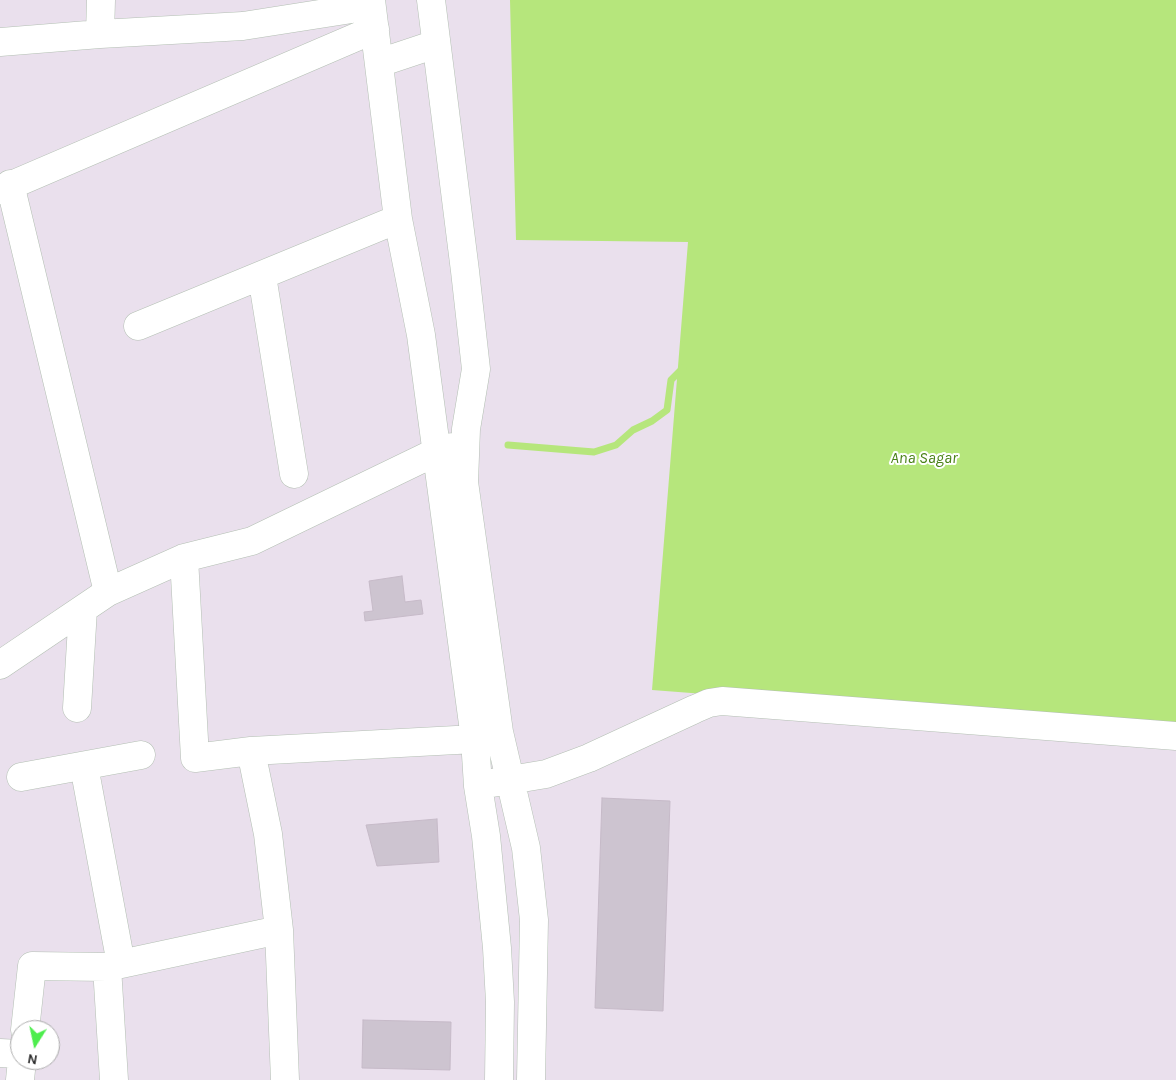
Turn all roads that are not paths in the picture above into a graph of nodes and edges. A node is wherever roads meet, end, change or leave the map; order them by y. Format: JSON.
{"nodes":[{"id":1,"x":101,"y":0,"type":"edge"},
{"id":2,"x":431,"y":0,"type":"edge"},
{"id":3,"x":372,"y":12,"type":"edge"},
{"id":4,"x":100,"y":34,"type":"junction"},
{"id":5,"x":0,"y":42,"type":"edge"},
{"id":6,"x":436,"y":44,"type":"junction"},
{"id":7,"x":379,"y":63,"type":"junction"},
{"id":8,"x":5,"y":187,"type":"edge"},
{"id":9,"x":398,"y":219,"type":"junction"},
{"id":10,"x":262,"y":276,"type":"junction"},
{"id":11,"x":138,"y":326,"type":"dead end"},
{"id":12,"x":466,"y":443,"type":"junction"},
{"id":13,"x":436,"y":452,"type":"junction"},
{"id":14,"x":294,"y":474,"type":"dead end"},
{"id":15,"x":184,"y":558,"type":"junction"},
{"id":16,"x":108,"y":592,"type":"junction"},
{"id":17,"x":83,"y":609,"type":"junction"},
{"id":18,"x":0,"y":665,"type":"edge"},
{"id":19,"x":78,"y":708,"type":"dead end"},
{"id":20,"x":487,"y":735,"type":"junction"},
{"id":21,"x":1176,"y":736,"type":"edge"},
{"id":22,"x":251,"y":750,"type":"junction"},
{"id":23,"x":141,"y":756,"type":"dead end"},
{"id":24,"x":84,"y":766,"type":"junction"},
{"id":25,"x":21,"y":777,"type":"dead end"},
{"id":26,"x":510,"y":780,"type":"junction"},
{"id":27,"x":478,"y":786,"type":"junction"},
{"id":28,"x":279,"y":930,"type":"junction"},
{"id":29,"x":114,"y":966,"type":"junction"},
{"id":30,"x":26,"y":1020,"type":"edge"},
{"id":31,"x":114,"y":1080,"type":"edge"},
{"id":32,"x":285,"y":1080,"type":"edge"},
{"id":33,"x":499,"y":1080,"type":"edge"},
{"id":34,"x":531,"y":1080,"type":"edge"}],
"edges":[{"from":1,"to":4,"type":"street"},
{"from":2,"to":6,"type":"street"},
{"from":3,"to":4,"type":"street"},
{"from":3,"to":7,"type":"street"},
{"from":3,"to":8,"type":"street"},
{"from":4,"to":5,"type":"street"},
{"from":6,"to":7,"type":"street"},
{"from":6,"to":12,"type":"street"},
{"from":7,"to":9,"type":"street"},
{"from":8,"to":16,"type":"street"},
{"from":9,"to":10,"type":"street"},
{"from":9,"to":13,"type":"street"},
{"from":10,"to":11,"type":"street"},
{"from":10,"to":14,"type":"street"},
{"from":12,"to":13,"type":"street"},
{"from":12,"to":20,"type":"street"},
{"from":13,"to":15,"type":"street"},
{"from":13,"to":20,"type":"street"},
{"from":15,"to":16,"type":"street"},
{"from":15,"to":22,"type":"street"},
{"from":16,"to":17,"type":"street"},
{"from":17,"to":18,"type":"street"},
{"from":17,"to":19,"type":"street"},
{"from":20,"to":22,"type":"street"},
{"from":20,"to":26,"type":"street"},
{"from":20,"to":27,"type":"street"},
{"from":21,"to":26,"type":"street"},
{"from":22,"to":28,"type":"street"},
{"from":23,"to":24,"type":"street"},
{"from":24,"to":25,"type":"street"},
{"from":24,"to":29,"type":"street"},
{"from":26,"to":27,"type":"street"},
{"from":26,"to":34,"type":"street"},
{"from":27,"to":33,"type":"street"},
{"from":28,"to":29,"type":"street"},
{"from":28,"to":32,"type":"street"},
{"from":29,"to":30,"type":"street"},
{"from":29,"to":31,"type":"street"}]}
